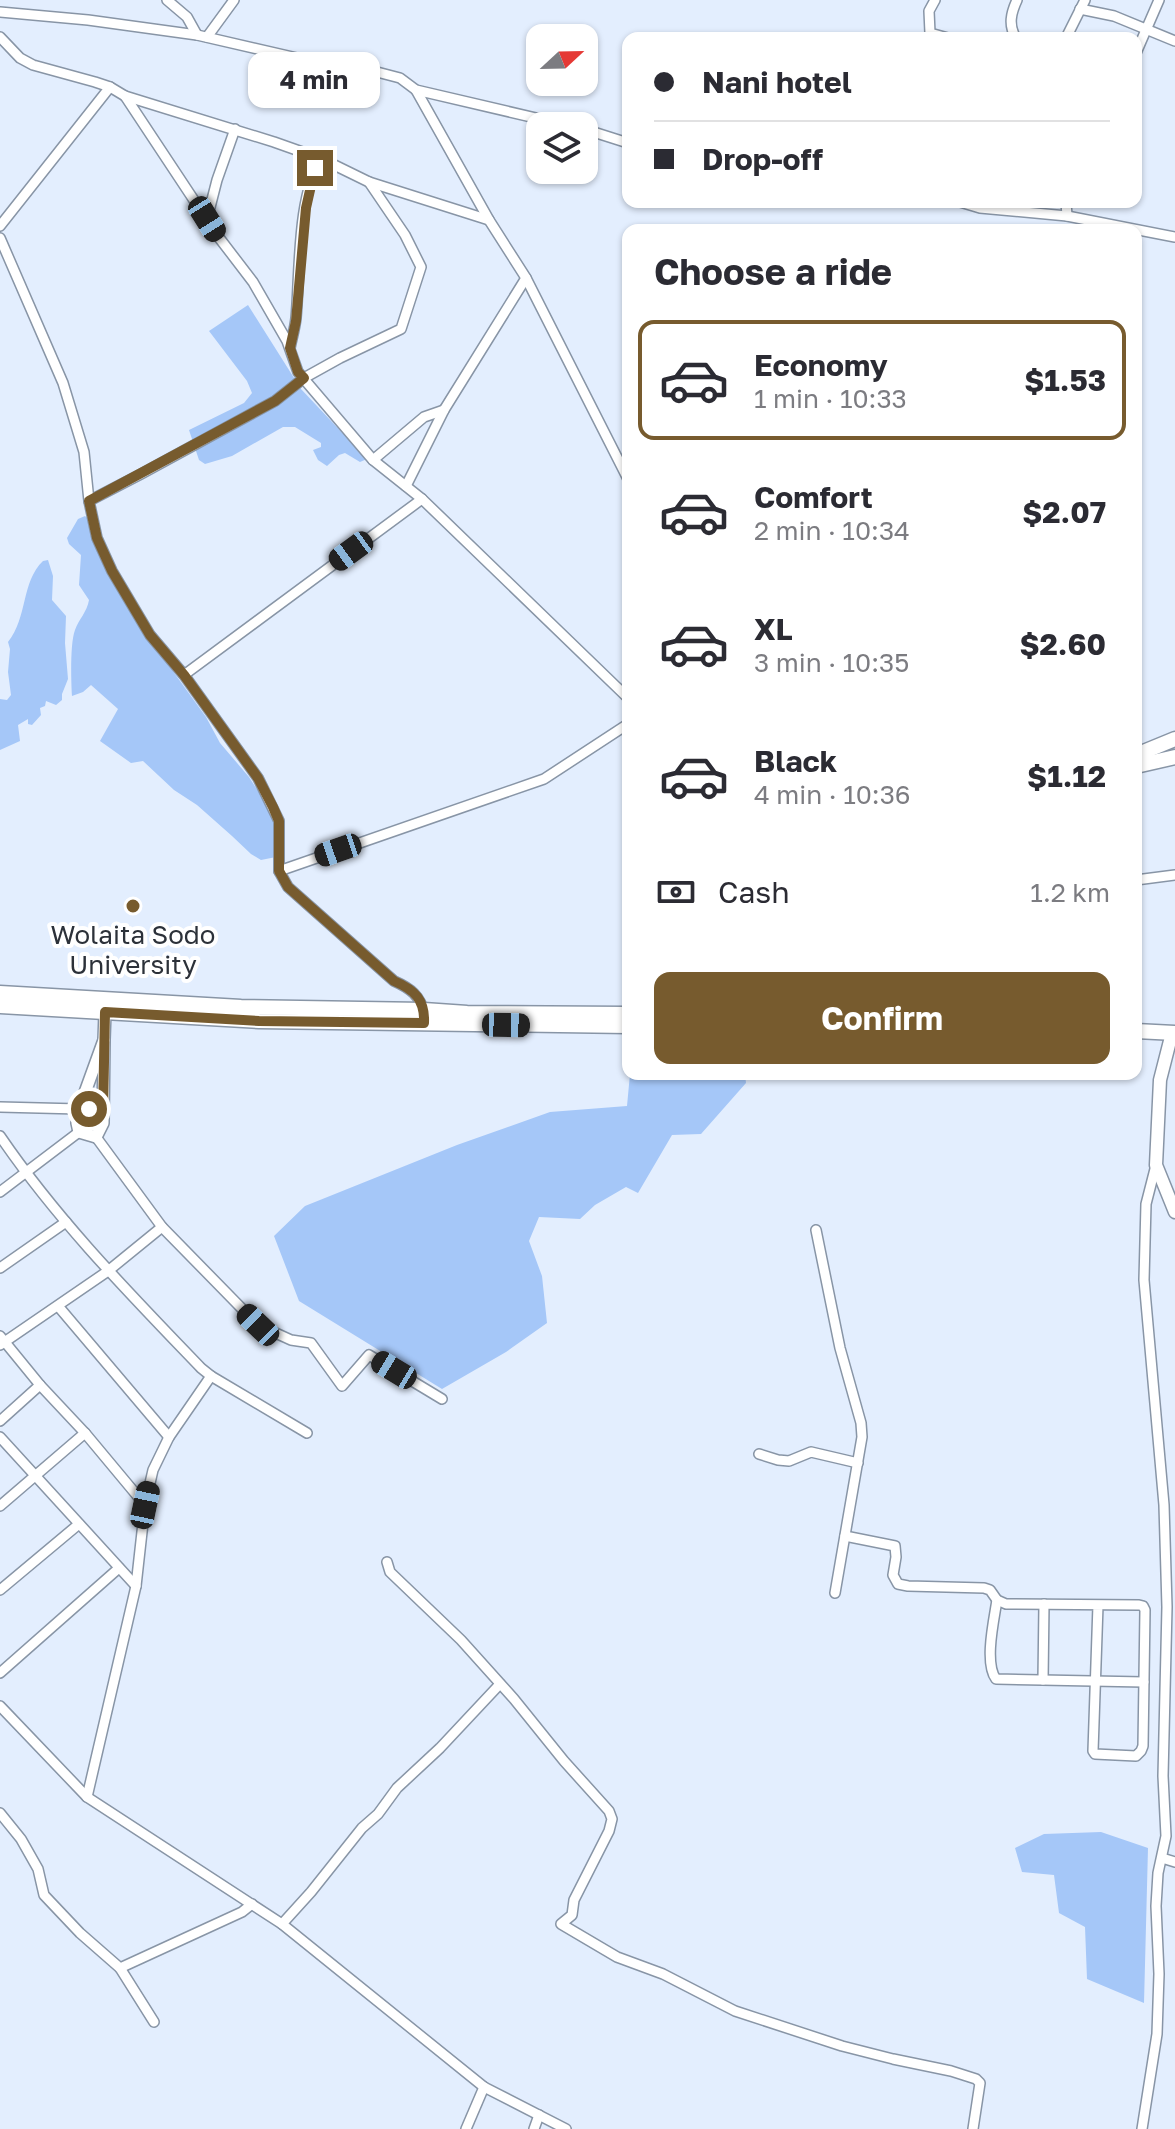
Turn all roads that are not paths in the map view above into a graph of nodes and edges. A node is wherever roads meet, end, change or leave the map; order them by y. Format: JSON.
{"nodes":[{"id":1,"x":167,"y":0,"type":"edge"},
{"id":2,"x":234,"y":0,"type":"edge"},
{"id":3,"x":935,"y":0,"type":"edge"},
{"id":4,"x":1017,"y":0,"type":"edge"},
{"id":5,"x":1159,"y":0,"type":"edge"},
{"id":6,"x":1083,"y":5,"type":"edge"},
{"id":7,"x":0,"y":12,"type":"edge"},
{"id":8,"x":1148,"y":30,"type":"junction"},
{"id":9,"x":930,"y":32,"type":"edge"},
{"id":10,"x":1013,"y":32,"type":"edge"},
{"id":11,"x":1069,"y":32,"type":"edge"},
{"id":12,"x":202,"y":36,"type":"junction"},
{"id":13,"x":0,"y":37,"type":"edge"},
{"id":14,"x":1175,"y":41,"type":"edge"},
{"id":15,"x":1142,"y":42,"type":"edge"},
{"id":16,"x":110,"y":87,"type":"junction"},
{"id":17,"x":416,"y":90,"type":"junction"},
{"id":18,"x":125,"y":96,"type":"junction"},
{"id":19,"x":526,"y":116,"type":"edge"},
{"id":20,"x":235,"y":129,"type":"junction"},
{"id":21,"x":598,"y":133,"type":"edge"},
{"id":22,"x":622,"y":141,"type":"edge"},
{"id":23,"x":322,"y":159,"type":"junction"},
{"id":24,"x":369,"y":182,"type":"junction"},
{"id":25,"x":980,"y":208,"type":"edge"},
{"id":26,"x":1066,"y":208,"type":"edge"},
{"id":27,"x":1067,"y":216,"type":"junction"},
{"id":28,"x":207,"y":219,"type":"junction"},
{"id":29,"x":489,"y":220,"type":"junction"},
{"id":30,"x":1108,"y":224,"type":"edge"},
{"id":31,"x":0,"y":226,"type":"edge"},
{"id":32,"x":1142,"y":231,"type":"edge"},
{"id":33,"x":1175,"y":237,"type":"edge"},
{"id":34,"x":0,"y":238,"type":"edge"},
{"id":35,"x":526,"y":278,"type":"junction"},
{"id":36,"x":290,"y":348,"type":"junction"},
{"id":37,"x":304,"y":378,"type":"junction"},
{"id":38,"x":444,"y":410,"type":"junction"},
{"id":39,"x":373,"y":460,"type":"junction"},
{"id":40,"x":622,"y":464,"type":"edge"},
{"id":41,"x":406,"y":486,"type":"junction"},
{"id":42,"x":422,"y":499,"type":"junction"},
{"id":43,"x":89,"y":501,"type":"junction"},
{"id":44,"x":184,"y":675,"type":"junction"},
{"id":45,"x":622,"y":692,"type":"edge"},
{"id":46,"x":622,"y":728,"type":"edge"},
{"id":47,"x":1175,"y":739,"type":"edge"},
{"id":48,"x":1142,"y":753,"type":"edge"},
{"id":49,"x":1175,"y":757,"type":"edge"},
{"id":50,"x":1142,"y":765,"type":"edge"},
{"id":51,"x":279,"y":871,"type":"junction"},
{"id":52,"x":1175,"y":875,"type":"edge"},
{"id":53,"x":1142,"y":879,"type":"edge"},
{"id":54,"x":0,"y":993,"type":"edge"},
{"id":55,"x":0,"y":1006,"type":"edge"},
{"id":56,"x":105,"y":1012,"type":"junction"},
{"id":57,"x":622,"y":1014,"type":"edge"},
{"id":58,"x":424,"y":1016,"type":"junction"},
{"id":59,"x":1175,"y":1017,"type":"edge"},
{"id":60,"x":622,"y":1026,"type":"edge"},
{"id":61,"x":1142,"y":1031,"type":"edge"},
{"id":62,"x":1173,"y":1033,"type":"edge"},
{"id":63,"x":104,"y":1040,"type":"junction"},
{"id":64,"x":0,"y":1107,"type":"edge"},
{"id":65,"x":79,"y":1109,"type":"junction"},
{"id":66,"x":103,"y":1112,"type":"junction"},
{"id":67,"x":79,"y":1132,"type":"junction"},
{"id":68,"x":0,"y":1136,"type":"edge"},
{"id":69,"x":96,"y":1137,"type":"junction"},
{"id":70,"x":1156,"y":1165,"type":"junction"},
{"id":71,"x":26,"y":1174,"type":"junction"},
{"id":72,"x":1168,"y":1181,"type":"edge"},
{"id":73,"x":0,"y":1192,"type":"edge"},
{"id":74,"x":1175,"y":1212,"type":"edge"},
{"id":75,"x":66,"y":1222,"type":"junction"},
{"id":76,"x":162,"y":1227,"type":"junction"},
{"id":77,"x":816,"y":1230,"type":"dead end"},
{"id":78,"x":0,"y":1268,"type":"edge"},
{"id":79,"x":108,"y":1271,"type":"junction"},
{"id":80,"x":58,"y":1306,"type":"junction"},
{"id":81,"x":2,"y":1341,"type":"edge"},
{"id":82,"x":211,"y":1376,"type":"junction"},
{"id":83,"x":40,"y":1385,"type":"junction"},
{"id":84,"x":442,"y":1399,"type":"dead end"},
{"id":85,"x":0,"y":1421,"type":"edge"},
{"id":86,"x":85,"y":1433,"type":"junction"},
{"id":87,"x":307,"y":1433,"type":"dead end"},
{"id":88,"x":0,"y":1437,"type":"edge"},
{"id":89,"x":169,"y":1437,"type":"junction"},
{"id":90,"x":759,"y":1454,"type":"dead end"},
{"id":91,"x":858,"y":1463,"type":"junction"},
{"id":92,"x":34,"y":1476,"type":"junction"},
{"id":93,"x":145,"y":1505,"type":"junction"},
{"id":94,"x":0,"y":1506,"type":"edge"},
{"id":95,"x":79,"y":1524,"type":"junction"},
{"id":96,"x":845,"y":1536,"type":"junction"},
{"id":97,"x":387,"y":1562,"type":"dead end"},
{"id":98,"x":119,"y":1568,"type":"junction"},
{"id":99,"x":136,"y":1586,"type":"junction"},
{"id":100,"x":0,"y":1590,"type":"edge"},
{"id":101,"x":835,"y":1593,"type":"dead end"},
{"id":102,"x":997,"y":1600,"type":"junction"},
{"id":103,"x":1044,"y":1604,"type":"junction"},
{"id":104,"x":1098,"y":1605,"type":"junction"},
{"id":105,"x":0,"y":1673,"type":"edge"},
{"id":106,"x":1043,"y":1680,"type":"junction"},
{"id":107,"x":1096,"y":1681,"type":"junction"},
{"id":108,"x":1144,"y":1682,"type":"junction"},
{"id":109,"x":500,"y":1684,"type":"junction"},
{"id":110,"x":0,"y":1706,"type":"edge"},
{"id":111,"x":87,"y":1797,"type":"junction"},
{"id":112,"x":0,"y":1813,"type":"edge"},
{"id":113,"x":1162,"y":1858,"type":"junction"},
{"id":114,"x":1175,"y":1862,"type":"edge"},
{"id":115,"x":252,"y":1904,"type":"junction"},
{"id":116,"x":282,"y":1924,"type":"junction"},
{"id":117,"x":120,"y":1968,"type":"junction"},
{"id":118,"x":154,"y":2022,"type":"dead end"},
{"id":119,"x":484,"y":2087,"type":"junction"},
{"id":120,"x":539,"y":2115,"type":"junction"},
{"id":121,"x":466,"y":2129,"type":"edge"},
{"id":122,"x":534,"y":2129,"type":"edge"},
{"id":123,"x":566,"y":2129,"type":"edge"},
{"id":124,"x":973,"y":2129,"type":"edge"},
{"id":125,"x":1142,"y":2129,"type":"edge"}],
"edges":[{"from":1,"to":12,"type":"street"},
{"from":2,"to":12,"type":"street"},
{"from":3,"to":9,"type":"street"},
{"from":4,"to":10,"type":"street"},
{"from":5,"to":8,"type":"street"},
{"from":6,"to":8,"type":"street"},
{"from":6,"to":11,"type":"street"},
{"from":7,"to":12,"type":"street"},
{"from":8,"to":14,"type":"street"},
{"from":8,"to":15,"type":"street"},
{"from":12,"to":17,"type":"street"},
{"from":13,"to":16,"type":"street"},
{"from":16,"to":18,"type":"street"},
{"from":16,"to":31,"type":"street"},
{"from":17,"to":19,"type":"street"},
{"from":17,"to":29,"type":"street"},
{"from":18,"to":20,"type":"street"},
{"from":18,"to":28,"type":"street"},
{"from":20,"to":23,"type":"street"},
{"from":20,"to":28,"type":"street"},
{"from":21,"to":22,"type":"street"},
{"from":23,"to":24,"type":"street"},
{"from":23,"to":36,"type":"street"},
{"from":24,"to":29,"type":"street"},
{"from":24,"to":37,"type":"street"},
{"from":25,"to":27,"type":"street"},
{"from":26,"to":27,"type":"street"},
{"from":27,"to":30,"type":"street"},
{"from":28,"to":36,"type":"street"},
{"from":29,"to":35,"type":"street"},
{"from":32,"to":33,"type":"street"},
{"from":34,"to":43,"type":"street"},
{"from":35,"to":38,"type":"street"},
{"from":35,"to":40,"type":"street"},
{"from":36,"to":37,"type":"street"},
{"from":37,"to":39,"type":"street"},
{"from":37,"to":43,"type":"street"},
{"from":38,"to":39,"type":"street"},
{"from":38,"to":41,"type":"street"},
{"from":39,"to":41,"type":"street"},
{"from":41,"to":42,"type":"street"},
{"from":42,"to":44,"type":"street"},
{"from":42,"to":45,"type":"street"},
{"from":43,"to":44,"type":"street"},
{"from":44,"to":51,"type":"street"},
{"from":46,"to":51,"type":"street"},
{"from":47,"to":48,"type":"main road"},
{"from":49,"to":50,"type":"main road"},
{"from":51,"to":58,"type":"street"},
{"from":52,"to":53,"type":"street"},
{"from":54,"to":58,"type":"main road"},
{"from":55,"to":56,"type":"main road"},
{"from":56,"to":58,"type":"main road"},
{"from":56,"to":63,"type":"street"},
{"from":57,"to":58,"type":"main road"},
{"from":58,"to":60,"type":"main road"},
{"from":59,"to":62,"type":"main road"},
{"from":61,"to":62,"type":"main road"},
{"from":62,"to":70,"type":"main road"},
{"from":63,"to":65,"type":"street"},
{"from":63,"to":66,"type":"street"},
{"from":64,"to":65,"type":"street"},
{"from":65,"to":66,"type":"street"},
{"from":65,"to":67,"type":"street"},
{"from":66,"to":69,"type":"street"},
{"from":67,"to":69,"type":"street"},
{"from":67,"to":71,"type":"street"},
{"from":68,"to":71,"type":"street"},
{"from":69,"to":76,"type":"street"},
{"from":70,"to":72,"type":"main road"},
{"from":70,"to":113,"type":"street"},
{"from":71,"to":73,"type":"street"},
{"from":71,"to":75,"type":"street"},
{"from":72,"to":74,"type":"main road"},
{"from":75,"to":78,"type":"street"},
{"from":75,"to":79,"type":"street"},
{"from":76,"to":79,"type":"street"},
{"from":76,"to":84,"type":"street"},
{"from":77,"to":91,"type":"street"},
{"from":79,"to":80,"type":"street"},
{"from":79,"to":82,"type":"street"},
{"from":80,"to":81,"type":"street"},
{"from":80,"to":89,"type":"street"},
{"from":81,"to":83,"type":"street"},
{"from":82,"to":87,"type":"street"},
{"from":82,"to":89,"type":"street"},
{"from":83,"to":85,"type":"street"},
{"from":83,"to":86,"type":"street"},
{"from":86,"to":92,"type":"street"},
{"from":86,"to":93,"type":"street"},
{"from":88,"to":92,"type":"street"},
{"from":89,"to":93,"type":"street"},
{"from":90,"to":91,"type":"street"},
{"from":91,"to":96,"type":"street"},
{"from":92,"to":94,"type":"street"},
{"from":92,"to":95,"type":"street"},
{"from":93,"to":99,"type":"street"},
{"from":95,"to":98,"type":"street"},
{"from":95,"to":100,"type":"street"},
{"from":96,"to":101,"type":"street"},
{"from":96,"to":102,"type":"street"},
{"from":97,"to":109,"type":"street"},
{"from":98,"to":99,"type":"street"},
{"from":98,"to":105,"type":"street"},
{"from":99,"to":111,"type":"street"},
{"from":102,"to":103,"type":"street"},
{"from":102,"to":106,"type":"street"},
{"from":103,"to":104,"type":"street"},
{"from":103,"to":106,"type":"street"},
{"from":104,"to":107,"type":"street"},
{"from":104,"to":108,"type":"street"},
{"from":106,"to":107,"type":"street"},
{"from":107,"to":108,"type":"street"},
{"from":107,"to":108,"type":"street"},
{"from":109,"to":116,"type":"street"},
{"from":109,"to":124,"type":"street"},
{"from":110,"to":111,"type":"street"},
{"from":111,"to":115,"type":"street"},
{"from":112,"to":117,"type":"street"},
{"from":113,"to":114,"type":"street"},
{"from":113,"to":125,"type":"street"},
{"from":115,"to":116,"type":"street"},
{"from":115,"to":117,"type":"street"},
{"from":116,"to":119,"type":"street"},
{"from":117,"to":118,"type":"street"},
{"from":119,"to":120,"type":"street"},
{"from":119,"to":121,"type":"street"},
{"from":120,"to":122,"type":"street"},
{"from":120,"to":123,"type":"street"}]}
